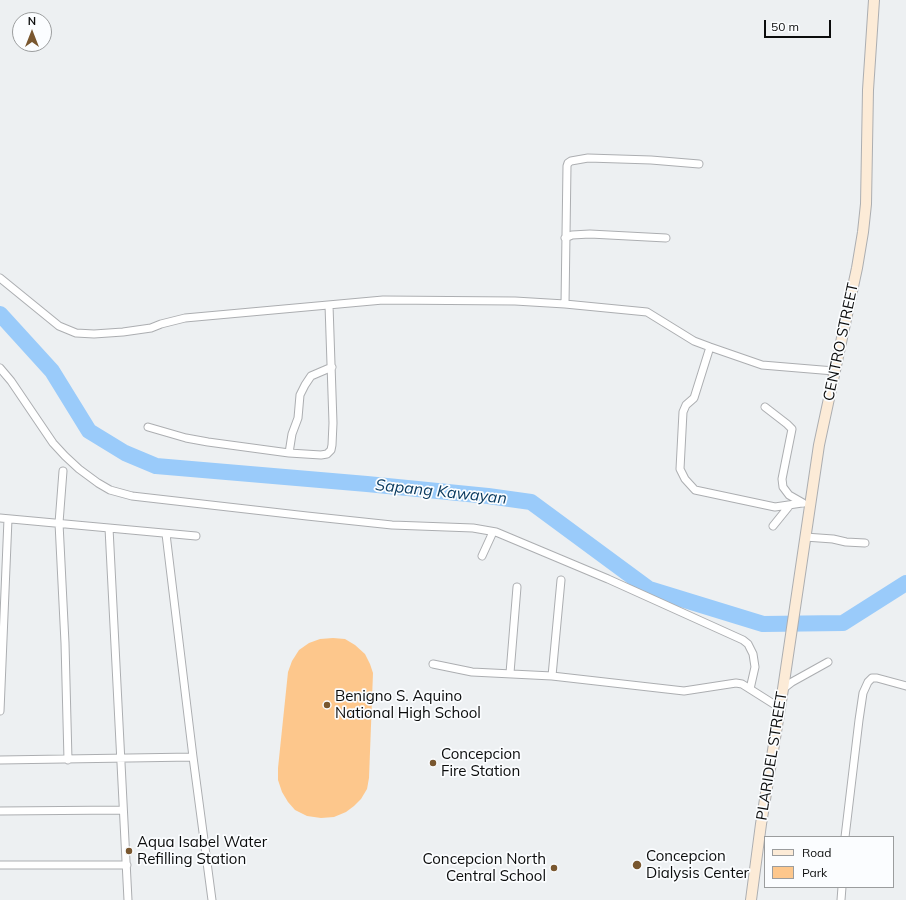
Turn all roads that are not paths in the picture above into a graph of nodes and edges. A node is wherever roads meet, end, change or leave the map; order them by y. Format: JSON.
{"nodes":[{"id":1,"x":874,"y":0,"type":"edge"},
{"id":2,"x":699,"y":164,"type":"dead end"},
{"id":3,"x":565,"y":238,"type":"junction"},
{"id":4,"x":666,"y":238,"type":"dead end"},
{"id":5,"x":0,"y":278,"type":"edge"},
{"id":6,"x":565,"y":304,"type":"junction"},
{"id":7,"x":329,"y":305,"type":"junction"},
{"id":8,"x":710,"y":348,"type":"junction"},
{"id":9,"x":332,"y":367,"type":"junction"},
{"id":10,"x":0,"y":368,"type":"edge"},
{"id":11,"x":834,"y":371,"type":"junction"},
{"id":12,"x":765,"y":408,"type":"dead end"},
{"id":13,"x":148,"y":427,"type":"dead end"},
{"id":14,"x":289,"y":453,"type":"junction"},
{"id":15,"x":63,"y":471,"type":"dead end"},
{"id":16,"x":790,"y":505,"type":"junction"},
{"id":17,"x":806,"y":505,"type":"junction"},
{"id":18,"x":0,"y":518,"type":"edge"},
{"id":19,"x":8,"y":519,"type":"junction"},
{"id":20,"x":59,"y":523,"type":"junction"},
{"id":21,"x":772,"y":526,"type":"dead end"},
{"id":22,"x":110,"y":528,"type":"junction"},
{"id":23,"x":493,"y":532,"type":"junction"},
{"id":24,"x":166,"y":534,"type":"junction"},
{"id":25,"x":196,"y":536,"type":"dead end"},
{"id":26,"x":805,"y":537,"type":"junction"},
{"id":27,"x":865,"y":543,"type":"dead end"},
{"id":28,"x":482,"y":556,"type":"dead end"},
{"id":29,"x":561,"y":580,"type":"dead end"},
{"id":30,"x":517,"y":588,"type":"dead end"},
{"id":31,"x":828,"y":662,"type":"dead end"},
{"id":32,"x":433,"y":664,"type":"dead end"},
{"id":33,"x":510,"y":673,"type":"junction"},
{"id":34,"x":552,"y":676,"type":"junction"},
{"id":35,"x":783,"y":686,"type":"junction"},
{"id":36,"x":906,"y":686,"type":"edge"},
{"id":37,"x":750,"y":689,"type":"junction"},
{"id":38,"x":780,"y":708,"type":"junction"},
{"id":39,"x":0,"y":711,"type":"edge"},
{"id":40,"x":193,"y":757,"type":"junction"},
{"id":41,"x":121,"y":758,"type":"junction"},
{"id":42,"x":0,"y":760,"type":"edge"},
{"id":43,"x":68,"y":760,"type":"junction"},
{"id":44,"x":123,"y":810,"type":"junction"},
{"id":45,"x":0,"y":811,"type":"edge"},
{"id":46,"x":846,"y":836,"type":"edge"},
{"id":47,"x":0,"y":865,"type":"edge"},
{"id":48,"x":127,"y":865,"type":"junction"},
{"id":49,"x":842,"y":888,"type":"edge"},
{"id":50,"x":128,"y":900,"type":"edge"},
{"id":51,"x":212,"y":900,"type":"edge"},
{"id":52,"x":752,"y":900,"type":"edge"},
{"id":53,"x":841,"y":900,"type":"edge"}],
"edges":[{"from":1,"to":11,"type":"street","name":"CENTRO STREET"},
{"from":2,"to":3,"type":"street"},
{"from":3,"to":4,"type":"street"},
{"from":3,"to":6,"type":"street"},
{"from":5,"to":7,"type":"street"},
{"from":6,"to":7,"type":"street"},
{"from":6,"to":8,"type":"street"},
{"from":7,"to":9,"type":"street"},
{"from":8,"to":11,"type":"street"},
{"from":8,"to":16,"type":"street"},
{"from":9,"to":14,"type":"street"},
{"from":9,"to":14,"type":"street"},
{"from":10,"to":23,"type":"street"},
{"from":11,"to":17,"type":"street","name":"CENTRO STREET"},
{"from":12,"to":17,"type":"street"},
{"from":13,"to":14,"type":"street"},
{"from":15,"to":20,"type":"street"},
{"from":16,"to":17,"type":"street"},
{"from":16,"to":21,"type":"street"},
{"from":17,"to":26,"type":"street","name":"CENTRO STREET"},
{"from":18,"to":19,"type":"street"},
{"from":19,"to":20,"type":"street"},
{"from":19,"to":39,"type":"street"},
{"from":20,"to":22,"type":"street"},
{"from":20,"to":43,"type":"street"},
{"from":22,"to":24,"type":"street"},
{"from":22,"to":41,"type":"street"},
{"from":23,"to":28,"type":"street"},
{"from":23,"to":37,"type":"street"},
{"from":24,"to":25,"type":"street"},
{"from":24,"to":40,"type":"street"},
{"from":26,"to":27,"type":"street"},
{"from":26,"to":35,"type":"street","name":"CENTRO STREET"},
{"from":29,"to":34,"type":"street"},
{"from":30,"to":33,"type":"street"},
{"from":31,"to":35,"type":"street"},
{"from":32,"to":33,"type":"street"},
{"from":33,"to":34,"type":"street"},
{"from":34,"to":37,"type":"street"},
{"from":35,"to":38,"type":"street","name":"PLARIDEL STREET"},
{"from":36,"to":46,"type":"street"},
{"from":37,"to":38,"type":"street"},
{"from":38,"to":52,"type":"street","name":"PLARIDEL STREET"},
{"from":40,"to":41,"type":"street"},
{"from":40,"to":51,"type":"street"},
{"from":41,"to":43,"type":"street"},
{"from":41,"to":44,"type":"street"},
{"from":42,"to":43,"type":"street"},
{"from":44,"to":45,"type":"street"},
{"from":44,"to":48,"type":"street"},
{"from":47,"to":48,"type":"street"},
{"from":48,"to":50,"type":"street"},
{"from":49,"to":53,"type":"street"}]}
